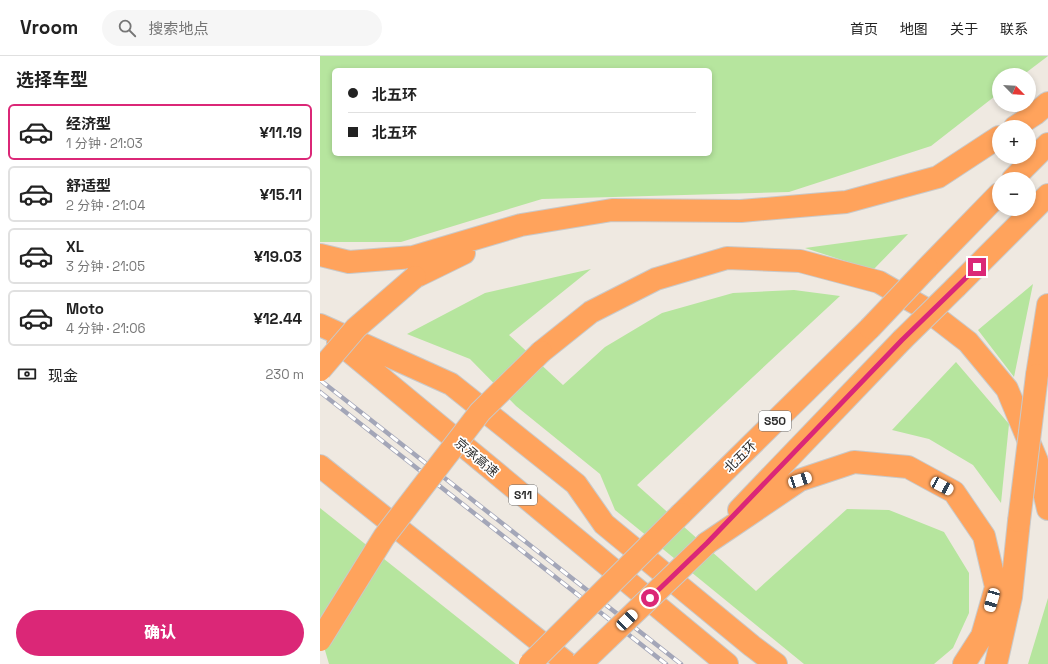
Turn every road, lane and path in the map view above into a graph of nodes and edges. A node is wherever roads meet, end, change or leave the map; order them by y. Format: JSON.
{"nodes":[{"id":1,"x":1048,"y":103,"type":"edge"},
{"id":2,"x":1026,"y":120,"type":"edge"},
{"id":3,"x":992,"y":142,"type":"edge"},
{"id":4,"x":1048,"y":144,"type":"edge"},
{"id":5,"x":1021,"y":172,"type":"edge"},
{"id":6,"x":1048,"y":195,"type":"edge"},
{"id":7,"x":992,"y":201,"type":"edge"},
{"id":8,"x":521,"y":225,"type":"junction"},
{"id":9,"x":320,"y":255,"type":"edge"},
{"id":10,"x":1048,"y":306,"type":"edge"},
{"id":11,"x":320,"y":326,"type":"edge"},
{"id":12,"x":320,"y":370,"type":"edge"},
{"id":13,"x":320,"y":466,"type":"edge"},
{"id":14,"x":1048,"y":509,"type":"edge"},
{"id":15,"x":707,"y":543,"type":"junction"},
{"id":16,"x":320,"y":640,"type":"edge"},
{"id":17,"x":530,"y":664,"type":"edge"},
{"id":18,"x":568,"y":664,"type":"edge"},
{"id":19,"x":581,"y":664,"type":"edge"},
{"id":20,"x":727,"y":664,"type":"edge"},
{"id":21,"x":776,"y":664,"type":"edge"},
{"id":22,"x":964,"y":664,"type":"edge"},
{"id":23,"x":996,"y":664,"type":"edge"}],
"edges":[{"from":1,"to":2,"type":"highway"},
{"from":3,"to":8,"type":"highway"},
{"from":4,"to":5,"type":"highway"},
{"from":6,"to":15,"type":"highway","number":"S50","bridge":true},
{"from":7,"to":17,"type":"highway","name":"北五环","number":"S50","bridge":true},
{"from":8,"to":9,"type":"highway"},
{"from":8,"to":12,"type":"highway","bridge":true},
{"from":10,"to":23,"type":"highway","bridge":true},
{"from":11,"to":20,"type":"highway","name":"京承高速","number":"S11"},
{"from":11,"to":21,"type":"highway"},
{"from":13,"to":18,"type":"highway"},
{"from":14,"to":16,"type":"highway","bridge":true},
{"from":15,"to":19,"type":"highway","number":"S50","bridge":true},
{"from":15,"to":22,"type":"highway"}]}
